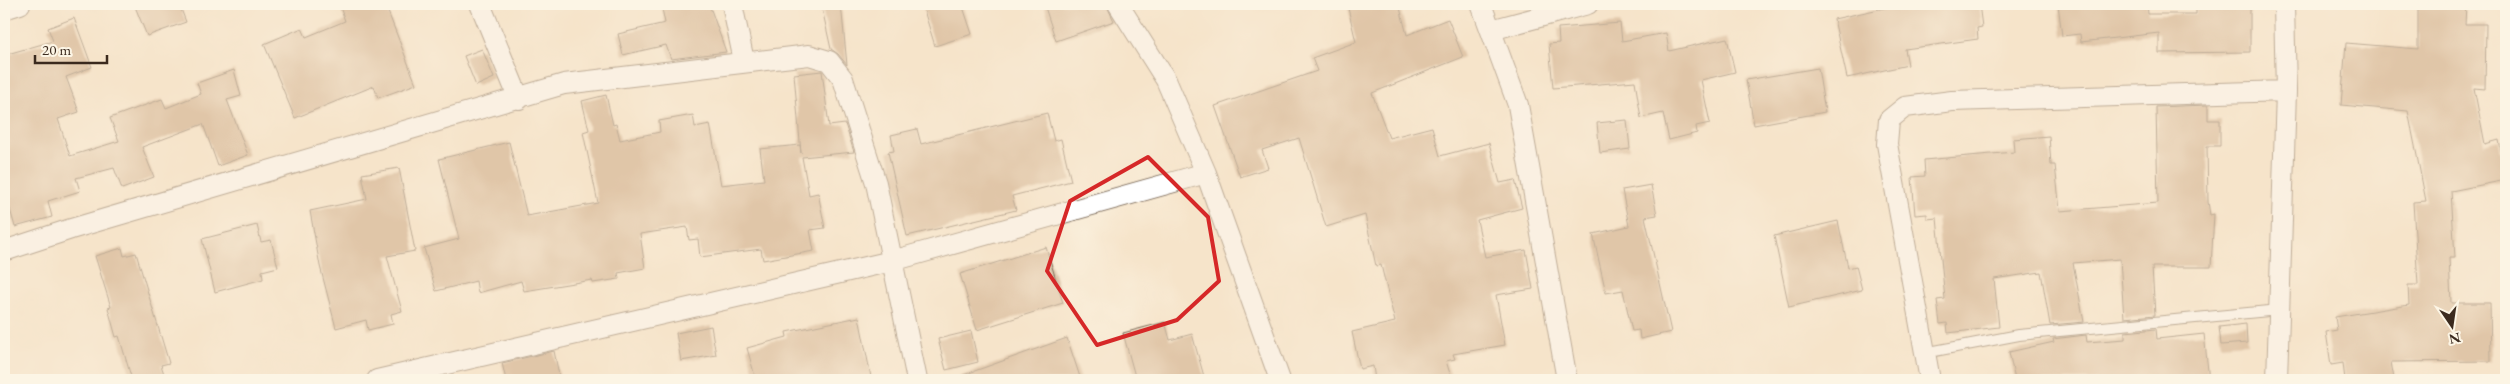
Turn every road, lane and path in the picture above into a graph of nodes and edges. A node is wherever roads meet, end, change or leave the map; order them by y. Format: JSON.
{"nodes":[{"id":1,"x":20,"y":4,"type":"edge"},
{"id":2,"x":480,"y":4,"type":"edge"},
{"id":3,"x":732,"y":4,"type":"edge"},
{"id":4,"x":1118,"y":4,"type":"edge"},
{"id":5,"x":1481,"y":4,"type":"edge"},
{"id":6,"x":1588,"y":4,"type":"edge"},
{"id":7,"x":2284,"y":4,"type":"edge"},
{"id":8,"x":4,"y":9,"type":"edge"},
{"id":9,"x":1490,"y":30,"type":"junction"},
{"id":10,"x":744,"y":62,"type":"junction"},
{"id":11,"x":2286,"y":91,"type":"junction"},
{"id":12,"x":520,"y":99,"type":"junction"},
{"id":13,"x":1206,"y":173,"type":"junction"},
{"id":14,"x":4,"y":251,"type":"edge"},
{"id":15,"x":892,"y":262,"type":"junction"},
{"id":16,"x":2279,"y":310,"type":"junction"},
{"id":17,"x":1924,"y":353,"type":"junction"},
{"id":18,"x":377,"y":380,"type":"edge"},
{"id":19,"x":918,"y":380,"type":"edge"},
{"id":20,"x":1280,"y":380,"type":"edge"},
{"id":21,"x":1567,"y":380,"type":"edge"},
{"id":22,"x":1930,"y":380,"type":"edge"},
{"id":23,"x":2277,"y":380,"type":"edge"}],
"edges":[{"from":1,"to":8,"type":"street"},
{"from":2,"to":12,"type":"street"},
{"from":3,"to":10,"type":"street"},
{"from":4,"to":13,"type":"street"},
{"from":5,"to":9,"type":"street"},
{"from":6,"to":9,"type":"street"},
{"from":7,"to":11,"type":"street"},
{"from":9,"to":21,"type":"street"},
{"from":10,"to":12,"type":"street"},
{"from":10,"to":15,"type":"street"},
{"from":11,"to":16,"type":"street"},
{"from":11,"to":17,"type":"street"},
{"from":12,"to":14,"type":"street"},
{"from":13,"to":15,"type":"street"},
{"from":13,"to":20,"type":"street"},
{"from":15,"to":18,"type":"street"},
{"from":15,"to":19,"type":"street"},
{"from":16,"to":17,"type":"lane"},
{"from":16,"to":23,"type":"street"},
{"from":17,"to":22,"type":"street"}]}
